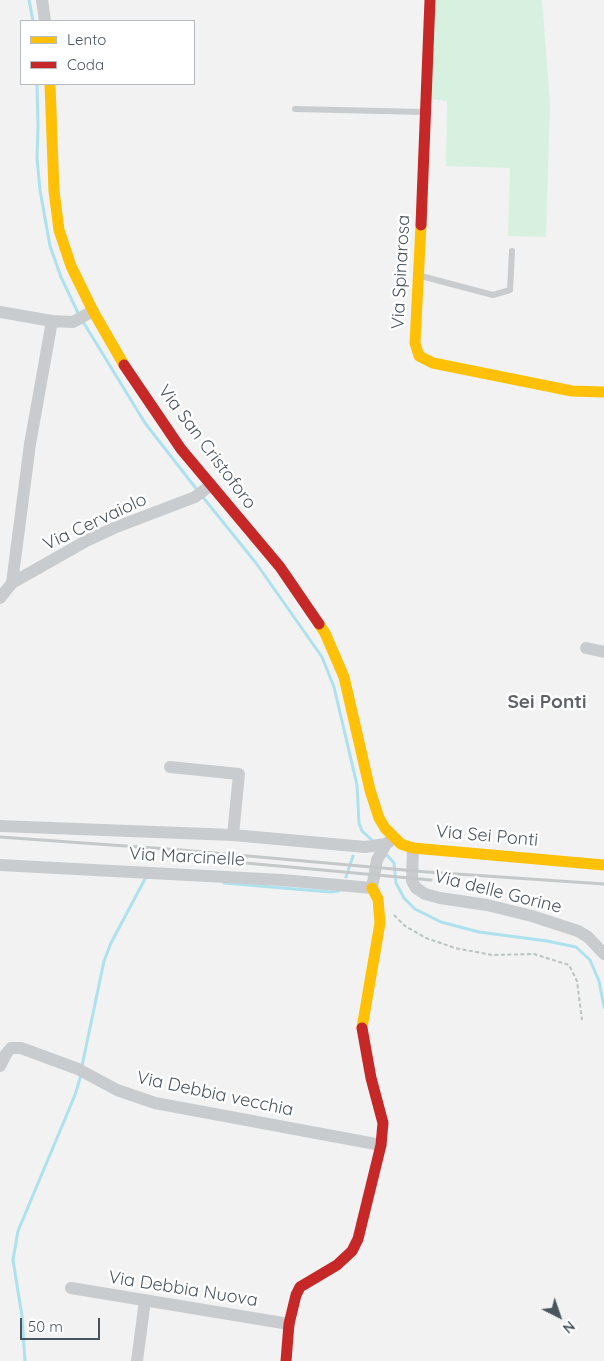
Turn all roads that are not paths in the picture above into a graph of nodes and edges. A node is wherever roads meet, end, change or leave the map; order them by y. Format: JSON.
{"nodes":[{"id":1,"x":42,"y":0,"type":"edge"},
{"id":2,"x":430,"y":0,"type":"edge"},
{"id":3,"x":45,"y":20,"type":"edge"},
{"id":4,"x":50,"y":85,"type":"edge"},
{"id":5,"x":295,"y":109,"type":"dead end"},
{"id":6,"x":426,"y":112,"type":"junction"},
{"id":7,"x":512,"y":251,"type":"dead end"},
{"id":8,"x":419,"y":276,"type":"junction"},
{"id":9,"x":0,"y":312,"type":"edge"},
{"id":10,"x":90,"y":312,"type":"junction"},
{"id":11,"x":52,"y":321,"type":"junction"},
{"id":12,"x":604,"y":392,"type":"edge"},
{"id":13,"x":209,"y":487,"type":"junction"},
{"id":14,"x":12,"y":583,"type":"junction"},
{"id":15,"x":0,"y":598,"type":"edge"},
{"id":16,"x":586,"y":648,"type":"dead end"},
{"id":17,"x":604,"y":652,"type":"edge"},
{"id":18,"x":170,"y":766,"type":"dead end"},
{"id":19,"x":379,"y":818,"type":"joint"},
{"id":20,"x":0,"y":826,"type":"edge"},
{"id":21,"x":233,"y":835,"type":"junction"},
{"id":22,"x":390,"y":841,"type":"junction"},
{"id":23,"x":413,"y":848,"type":"junction"},
{"id":24,"x":0,"y":865,"type":"edge"},
{"id":25,"x":604,"y":865,"type":"edge"},
{"id":26,"x":372,"y":888,"type":"junction"},
{"id":27,"x":604,"y":954,"type":"edge"},
{"id":28,"x":0,"y":1066,"type":"edge"},
{"id":29,"x":380,"y":1145,"type":"junction"},
{"id":30,"x":71,"y":1288,"type":"dead end"},
{"id":31,"x":145,"y":1300,"type":"junction"},
{"id":32,"x":289,"y":1324,"type":"junction"},
{"id":33,"x":137,"y":1361,"type":"edge"},
{"id":34,"x":286,"y":1361,"type":"edge"}],
"edges":[{"from":1,"to":3,"type":"street"},
{"from":2,"to":6,"type":"street","name":"Via Spinarosa"},
{"from":4,"to":10,"type":"street","name":"Via San Cristoforo"},
{"from":5,"to":6,"type":"lane"},
{"from":6,"to":8,"type":"street","name":"Via Spinarosa"},
{"from":7,"to":8,"type":"lane"},
{"from":8,"to":12,"type":"street","name":"Via Spinarosa"},
{"from":9,"to":11,"type":"street"},
{"from":10,"to":11,"type":"street"},
{"from":10,"to":13,"type":"street","name":"Via San Cristoforo"},
{"from":11,"to":14,"type":"street"},
{"from":13,"to":14,"type":"street","name":"Via Cervaiolo"},
{"from":13,"to":19,"type":"street","name":"Via San Cristoforo"},
{"from":14,"to":15,"type":"street","name":"Via Cervaiolo"},
{"from":16,"to":17,"type":"street"},
{"from":18,"to":21,"type":"street"},
{"from":19,"to":22,"type":"street","name":"Via Sei Ponti"},
{"from":20,"to":21,"type":"street"},
{"from":21,"to":22,"type":"street"},
{"from":22,"to":23,"type":"street","name":"Via Sei Ponti"},
{"from":22,"to":26,"type":"street"},
{"from":23,"to":25,"type":"street","name":"Via Sei Ponti"},
{"from":23,"to":27,"type":"street","name":"Via delle Gorine"},
{"from":24,"to":26,"type":"street","name":"Via Marcinelle"},
{"from":26,"to":29,"type":"street"},
{"from":28,"to":29,"type":"street","name":"Via Debbia vecchia"},
{"from":29,"to":32,"type":"street"},
{"from":30,"to":31,"type":"street","name":"Via Debbia Nuova"},
{"from":31,"to":32,"type":"street","name":"Via Debbia Nuova"},
{"from":31,"to":33,"type":"street"},
{"from":32,"to":34,"type":"street"}]}
